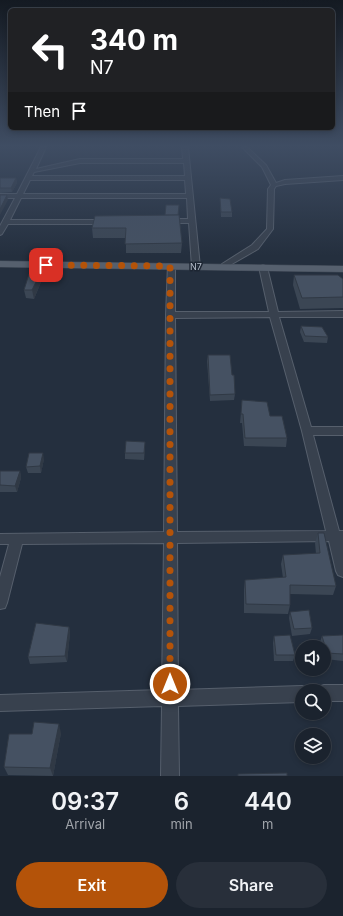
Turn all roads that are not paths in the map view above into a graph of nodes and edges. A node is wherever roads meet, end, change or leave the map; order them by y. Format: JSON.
{"nodes":[{"id":1,"x":25,"y":183,"type":"edge"},
{"id":2,"x":189,"y":183,"type":"edge"},
{"id":3,"x":281,"y":183,"type":"edge"},
{"id":4,"x":274,"y":185,"type":"joint"},
{"id":5,"x":0,"y":196,"type":"edge"},
{"id":6,"x":19,"y":196,"type":"junction"},
{"id":7,"x":190,"y":196,"type":"junction"},
{"id":8,"x":192,"y":221,"type":"junction"},
{"id":9,"x":6,"y":222,"type":"junction"},
{"id":10,"x":114,"y":222,"type":"edge"},
{"id":11,"x":161,"y":222,"type":"edge"},
{"id":12,"x":0,"y":233,"type":"edge"},
{"id":13,"x":0,"y":264,"type":"edge"},
{"id":14,"x":170,"y":266,"type":"junction"},
{"id":15,"x":225,"y":266,"type":"junction"},
{"id":16,"x":196,"y":267,"type":"junction"},
{"id":17,"x":263,"y":267,"type":"junction"},
{"id":18,"x":343,"y":268,"type":"edge"},
{"id":19,"x":274,"y":314,"type":"junction"},
{"id":20,"x":343,"y":314,"type":"edge"},
{"id":21,"x":170,"y":315,"type":"junction"},
{"id":22,"x":343,"y":431,"type":"edge"},
{"id":23,"x":307,"y":432,"type":"junction"},
{"id":24,"x":338,"y":536,"type":"edge"},
{"id":25,"x":170,"y":537,"type":"junction"},
{"id":26,"x":0,"y":539,"type":"edge"},
{"id":27,"x":17,"y":539,"type":"junction"},
{"id":28,"x":343,"y":571,"type":"edge"},
{"id":29,"x":0,"y":603,"type":"edge"},
{"id":30,"x":331,"y":693,"type":"edge"},
{"id":31,"x":343,"y":693,"type":"edge"},
{"id":32,"x":295,"y":694,"type":"edge"},
{"id":33,"x":170,"y":698,"type":"junction"},
{"id":34,"x":0,"y":703,"type":"edge"},
{"id":35,"x":170,"y":776,"type":"edge"}],
"edges":[{"from":1,"to":6,"type":"street"},
{"from":2,"to":7,"type":"street"},
{"from":3,"to":4,"type":"street"},
{"from":4,"to":15,"type":"street"},
{"from":5,"to":6,"type":"street"},
{"from":6,"to":7,"type":"street"},
{"from":6,"to":9,"type":"street"},
{"from":7,"to":8,"type":"street"},
{"from":8,"to":11,"type":"street"},
{"from":8,"to":16,"type":"street"},
{"from":9,"to":10,"type":"street"},
{"from":9,"to":12,"type":"street"},
{"from":13,"to":14,"type":"main road","name":"N7"},
{"from":14,"to":16,"type":"main road","name":"N7"},
{"from":14,"to":21,"type":"street"},
{"from":15,"to":16,"type":"main road","name":"N7"},
{"from":15,"to":17,"type":"main road","name":"N7"},
{"from":17,"to":18,"type":"main road","name":"N7"},
{"from":17,"to":19,"type":"street"},
{"from":19,"to":20,"type":"street"},
{"from":19,"to":21,"type":"street"},
{"from":19,"to":23,"type":"street"},
{"from":21,"to":25,"type":"street"},
{"from":22,"to":23,"type":"street"},
{"from":23,"to":24,"type":"street"},
{"from":24,"to":25,"type":"street"},
{"from":24,"to":28,"type":"street"},
{"from":25,"to":27,"type":"street"},
{"from":25,"to":33,"type":"street"},
{"from":26,"to":27,"type":"street"},
{"from":27,"to":29,"type":"street"},
{"from":30,"to":31,"type":"street"},
{"from":32,"to":33,"type":"street"},
{"from":33,"to":34,"type":"street"},
{"from":33,"to":35,"type":"street"}]}
